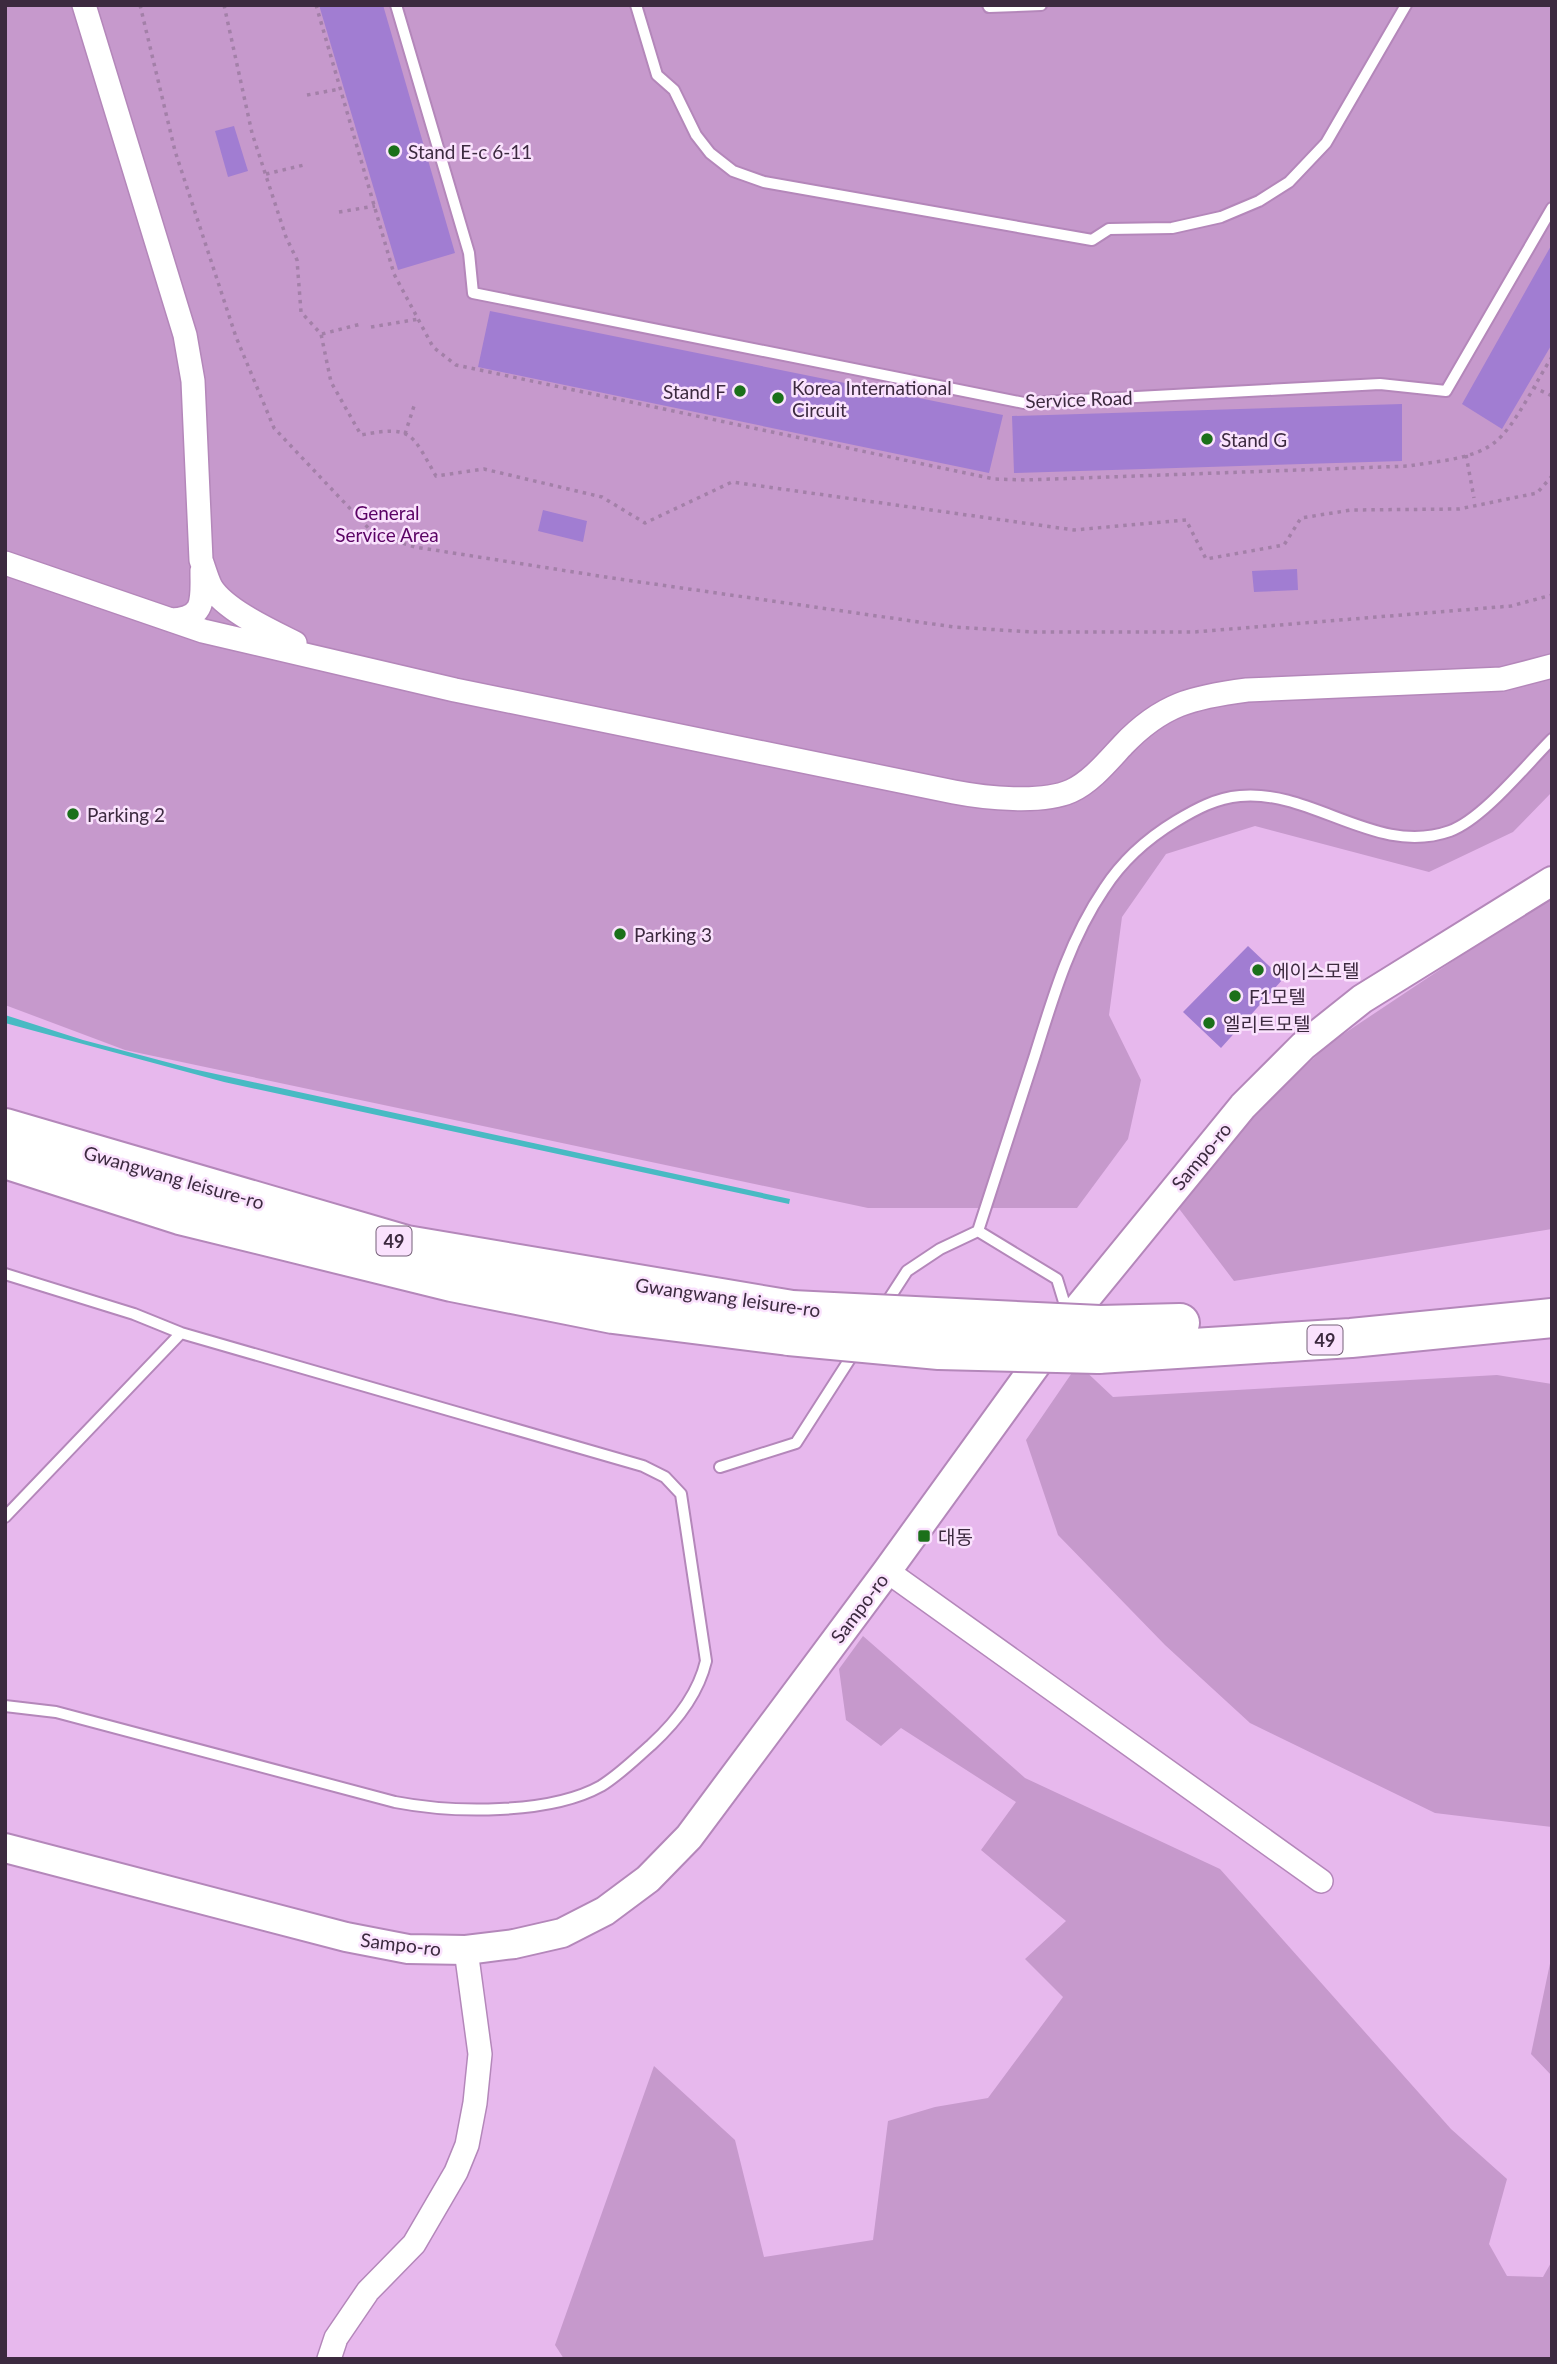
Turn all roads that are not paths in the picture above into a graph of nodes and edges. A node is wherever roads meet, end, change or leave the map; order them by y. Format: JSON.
{"nodes":[{"id":1,"x":84,"y":5,"type":"edge"},
{"id":2,"x":396,"y":5,"type":"edge"},
{"id":3,"x":636,"y":5,"type":"edge"},
{"id":4,"x":988,"y":5,"type":"edge"},
{"id":5,"x":1041,"y":5,"type":"edge"},
{"id":6,"x":1406,"y":5,"type":"edge"},
{"id":7,"x":1552,"y":208,"type":"edge"},
{"id":8,"x":201,"y":560,"type":"junction"},
{"id":9,"x":5,"y":563,"type":"edge"},
{"id":10,"x":171,"y":620,"type":"junction"},
{"id":11,"x":336,"y":662,"type":"junction"},
{"id":12,"x":1552,"y":666,"type":"edge"},
{"id":13,"x":1552,"y":739,"type":"edge"},
{"id":14,"x":1552,"y":881,"type":"edge"},
{"id":15,"x":5,"y":1128,"type":"edge"},
{"id":16,"x":5,"y":1159,"type":"edge"},
{"id":17,"x":978,"y":1231,"type":"junction"},
{"id":18,"x":5,"y":1274,"type":"edge"},
{"id":19,"x":1552,"y":1292,"type":"edge"},
{"id":20,"x":1552,"y":1318,"type":"edge"},
{"id":21,"x":790,"y":1323,"type":"junction"},
{"id":22,"x":181,"y":1333,"type":"junction"},
{"id":23,"x":1089,"y":1333,"type":"junction"},
{"id":24,"x":720,"y":1468,"type":"dead end"},
{"id":25,"x":5,"y":1517,"type":"edge"},
{"id":26,"x":887,"y":1572,"type":"junction"},
{"id":27,"x":5,"y":1706,"type":"edge"},
{"id":28,"x":5,"y":1848,"type":"edge"},
{"id":29,"x":1321,"y":1881,"type":"dead end"},
{"id":30,"x":466,"y":1950,"type":"junction"},
{"id":31,"x":329,"y":2359,"type":"edge"}],
"edges":[{"from":1,"to":8,"type":"street"},
{"from":2,"to":7,"type":"lane","name":"Service Road"},
{"from":3,"to":6,"type":"lane"},
{"from":4,"to":5,"type":"lane"},
{"from":8,"to":10,"type":"street"},
{"from":8,"to":11,"type":"street"},
{"from":9,"to":10,"type":"street"},
{"from":10,"to":11,"type":"street"},
{"from":11,"to":12,"type":"street"},
{"from":13,"to":17,"type":"lane"},
{"from":14,"to":23,"type":"street","name":"Sampo-ro"},
{"from":15,"to":21,"type":"highway","name":"Gwangwang leisure-ro","number":"49"},
{"from":16,"to":21,"type":"highway","name":"Gwangwang leisure-ro","number":"49"},
{"from":17,"to":23,"type":"lane"},
{"from":17,"to":24,"type":"lane"},
{"from":18,"to":22,"type":"lane"},
{"from":19,"to":23,"type":"highway","name":"Gwangwang leisure-ro","number":"49"},
{"from":20,"to":23,"type":"highway","name":"Gwangwang leisure-ro","number":"49"},
{"from":21,"to":23,"type":"highway","name":"Gwangwang leisure-ro","number":"49","bridge":true},
{"from":22,"to":25,"type":"lane"},
{"from":22,"to":27,"type":"lane"},
{"from":23,"to":26,"type":"street","name":"Sampo-ro"},
{"from":26,"to":29,"type":"street"},
{"from":26,"to":30,"type":"street","name":"Sampo-ro"},
{"from":28,"to":30,"type":"street","name":"Sampo-ro"},
{"from":30,"to":31,"type":"street"}]}
